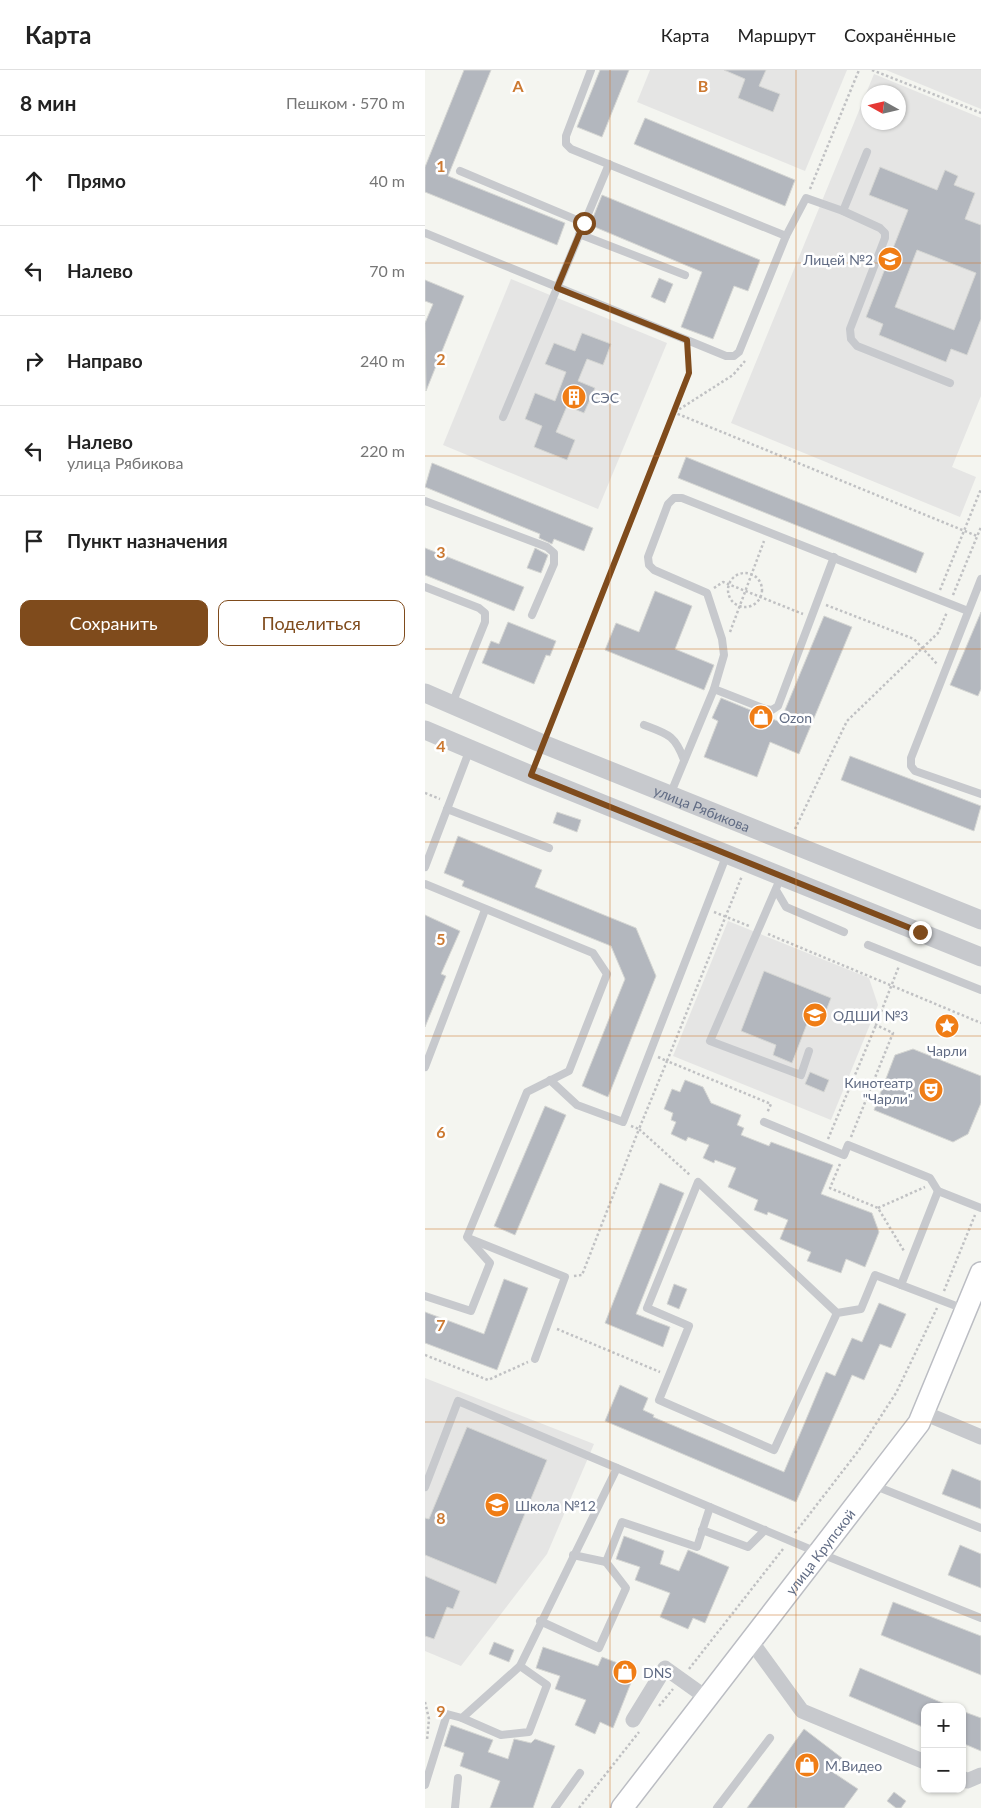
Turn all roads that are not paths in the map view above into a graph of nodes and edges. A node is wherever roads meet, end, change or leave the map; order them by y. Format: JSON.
{"nodes":[{"id":1,"x":591,"y":70,"type":"edge"},
{"id":2,"x":867,"y":152,"type":"dead end"},
{"id":3,"x":609,"y":164,"type":"junction"},
{"id":4,"x":459,"y":171,"type":"dead end"},
{"id":5,"x":843,"y":211,"type":"junction"},
{"id":6,"x":584,"y":223,"type":"junction"},
{"id":7,"x":425,"y":233,"type":"edge"},
{"id":8,"x":579,"y":234,"type":"junction"},
{"id":9,"x":786,"y":236,"type":"junction"},
{"id":10,"x":685,"y":275,"type":"dead end"},
{"id":11,"x":557,"y":288,"type":"junction"},
{"id":12,"x":950,"y":383,"type":"dead end"},
{"id":13,"x":503,"y":417,"type":"dead end"},
{"id":14,"x":425,"y":501,"type":"edge"},
{"id":15,"x":834,"y":557,"type":"junction"},
{"id":16,"x":981,"y":579,"type":"edge"},
{"id":17,"x":425,"y":587,"type":"edge"},
{"id":18,"x":968,"y":611,"type":"junction"},
{"id":19,"x":533,"y":615,"type":"dead end"},
{"id":20,"x":714,"y":689,"type":"junction"},
{"id":21,"x":425,"y":693,"type":"edge"},
{"id":22,"x":452,"y":705,"type":"junction"},
{"id":23,"x":644,"y":725,"type":"dead end"},
{"id":24,"x":425,"y":730,"type":"edge"},
{"id":25,"x":469,"y":749,"type":"junction"},
{"id":26,"x":684,"y":760,"type":"junction"},
{"id":27,"x":981,"y":794,"type":"edge"},
{"id":28,"x":670,"y":795,"type":"junction"},
{"id":29,"x":448,"y":806,"type":"junction"},
{"id":30,"x":549,"y":848,"type":"dead end"},
{"id":31,"x":728,"y":853,"type":"junction"},
{"id":32,"x":425,"y":867,"type":"edge"},
{"id":33,"x":779,"y":882,"type":"junction"},
{"id":34,"x":425,"y":884,"type":"edge"},
{"id":35,"x":485,"y":910,"type":"junction"},
{"id":36,"x":981,"y":920,"type":"edge"},
{"id":37,"x":844,"y":932,"type":"dead end"},
{"id":38,"x":868,"y":945,"type":"dead end"},
{"id":39,"x":981,"y":957,"type":"edge"},
{"id":40,"x":981,"y":990,"type":"edge"},
{"id":41,"x":809,"y":1051,"type":"dead end"},
{"id":42,"x":425,"y":1067,"type":"edge"},
{"id":43,"x":550,"y":1080,"type":"junction"},
{"id":44,"x":764,"y":1122,"type":"road end"},
{"id":45,"x":938,"y":1191,"type":"junction"},
{"id":46,"x":980,"y":1207,"type":"edge"},
{"id":47,"x":467,"y":1237,"type":"junction"},
{"id":48,"x":981,"y":1273,"type":"edge"},
{"id":49,"x":901,"y":1285,"type":"junction"},
{"id":50,"x":425,"y":1296,"type":"edge"},
{"id":51,"x":966,"y":1309,"type":"junction"},
{"id":52,"x":837,"y":1313,"type":"junction"},
{"id":53,"x":535,"y":1359,"type":"road end"},
{"id":54,"x":924,"y":1413,"type":"junction"},
{"id":55,"x":981,"y":1436,"type":"edge"},
{"id":56,"x":617,"y":1468,"type":"junction"},
{"id":57,"x":871,"y":1484,"type":"junction"},
{"id":58,"x":425,"y":1487,"type":"edge"},
{"id":59,"x":710,"y":1507,"type":"junction"},
{"id":60,"x":981,"y":1528,"type":"edge"},
{"id":61,"x":702,"y":1530,"type":"junction"},
{"id":62,"x":765,"y":1530,"type":"junction"},
{"id":63,"x":819,"y":1553,"type":"junction"},
{"id":64,"x":573,"y":1555,"type":"junction"},
{"id":65,"x":606,"y":1562,"type":"junction"},
{"id":66,"x":981,"y":1618,"type":"edge"},
{"id":67,"x":540,"y":1621,"type":"junction"},
{"id":68,"x":751,"y":1641,"type":"junction"},
{"id":69,"x":520,"y":1666,"type":"junction"},
{"id":70,"x":707,"y":1698,"type":"junction"},
{"id":71,"x":463,"y":1718,"type":"junction"},
{"id":72,"x":639,"y":1722,"type":"road end"},
{"id":73,"x":770,"y":1738,"type":"dead end"},
{"id":74,"x":921,"y":1760,"type":"edge"},
{"id":75,"x":580,"y":1773,"type":"dead end"},
{"id":76,"x":981,"y":1775,"type":"edge"},
{"id":77,"x":458,"y":1778,"type":"dead end"},
{"id":78,"x":966,"y":1780,"type":"edge"},
{"id":79,"x":425,"y":1785,"type":"edge"},
{"id":80,"x":455,"y":1808,"type":"edge"},
{"id":81,"x":555,"y":1808,"type":"edge"},
{"id":82,"x":623,"y":1808,"type":"edge"},
{"id":83,"x":717,"y":1808,"type":"edge"}],
"edges":[{"from":1,"to":3,"type":"lane"},
{"from":2,"to":5,"type":"lane"},
{"from":3,"to":6,"type":"lane"},
{"from":3,"to":9,"type":"lane"},
{"from":4,"to":6,"type":"lane"},
{"from":5,"to":9,"type":"lane"},
{"from":5,"to":12,"type":"lane"},
{"from":6,"to":8,"type":"lane"},
{"from":7,"to":11,"type":"lane"},
{"from":8,"to":10,"type":"lane"},
{"from":8,"to":11,"type":"lane"},
{"from":9,"to":11,"type":"lane"},
{"from":11,"to":13,"type":"lane"},
{"from":14,"to":19,"type":"lane"},
{"from":15,"to":18,"type":"lane"},
{"from":15,"to":20,"type":"lane"},
{"from":15,"to":20,"type":"lane"},
{"from":16,"to":18,"type":"lane"},
{"from":17,"to":22,"type":"lane"},
{"from":18,"to":27,"type":"lane"},
{"from":20,"to":26,"type":"lane"},
{"from":21,"to":22,"type":"street","name":"улица Рябикова"},
{"from":22,"to":28,"type":"street","name":"улица Рябикова"},
{"from":23,"to":26,"type":"lane"},
{"from":24,"to":25,"type":"street"},
{"from":25,"to":29,"type":"lane"},
{"from":25,"to":31,"type":"street"},
{"from":26,"to":28,"type":"lane"},
{"from":28,"to":36,"type":"street","name":"улица Рябикова"},
{"from":29,"to":30,"type":"lane"},
{"from":29,"to":32,"type":"lane"},
{"from":31,"to":33,"type":"street"},
{"from":31,"to":43,"type":"lane"},
{"from":33,"to":37,"type":"lane"},
{"from":33,"to":39,"type":"street"},
{"from":33,"to":41,"type":"lane"},
{"from":34,"to":35,"type":"lane"},
{"from":35,"to":42,"type":"lane"},
{"from":35,"to":43,"type":"lane"},
{"from":38,"to":40,"type":"lane"},
{"from":43,"to":47,"type":"lane"},
{"from":44,"to":45,"type":"lane"},
{"from":45,"to":46,"type":"lane"},
{"from":45,"to":49,"type":"lane"},
{"from":47,"to":50,"type":"lane"},
{"from":47,"to":53,"type":"lane"},
{"from":48,"to":51,"type":"main road","name":"улица Крупской"},
{"from":49,"to":51,"type":"lane"},
{"from":49,"to":52,"type":"lane"},
{"from":51,"to":54,"type":"main road","name":"улица Крупской"},
{"from":52,"to":52,"type":"lane"},
{"from":54,"to":55,"type":"street"},
{"from":54,"to":57,"type":"main road","name":"улица Крупской"},
{"from":56,"to":58,"type":"lane"},
{"from":56,"to":59,"type":"lane"},
{"from":56,"to":64,"type":"lane"},
{"from":57,"to":60,"type":"lane"},
{"from":57,"to":63,"type":"main road","name":"улица Крупской"},
{"from":59,"to":61,"type":"lane"},
{"from":59,"to":62,"type":"lane"},
{"from":61,"to":62,"type":"lane"},
{"from":61,"to":65,"type":"lane"},
{"from":62,"to":63,"type":"lane"},
{"from":63,"to":66,"type":"lane"},
{"from":63,"to":68,"type":"main road","name":"улица Крупской"},
{"from":64,"to":65,"type":"lane"},
{"from":64,"to":67,"type":"lane"},
{"from":65,"to":67,"type":"lane"},
{"from":67,"to":69,"type":"lane"},
{"from":68,"to":70,"type":"main road","name":"улица Крупской"},
{"from":68,"to":74,"type":"street"},
{"from":69,"to":71,"type":"lane"},
{"from":69,"to":71,"type":"lane"},
{"from":70,"to":72,"type":"street"},
{"from":70,"to":82,"type":"main road","name":"улица Крупской"},
{"from":71,"to":79,"type":"lane"},
{"from":73,"to":83,"type":"lane"},
{"from":75,"to":81,"type":"lane"},
{"from":76,"to":78,"type":"street"},
{"from":77,"to":80,"type":"lane"}]}
